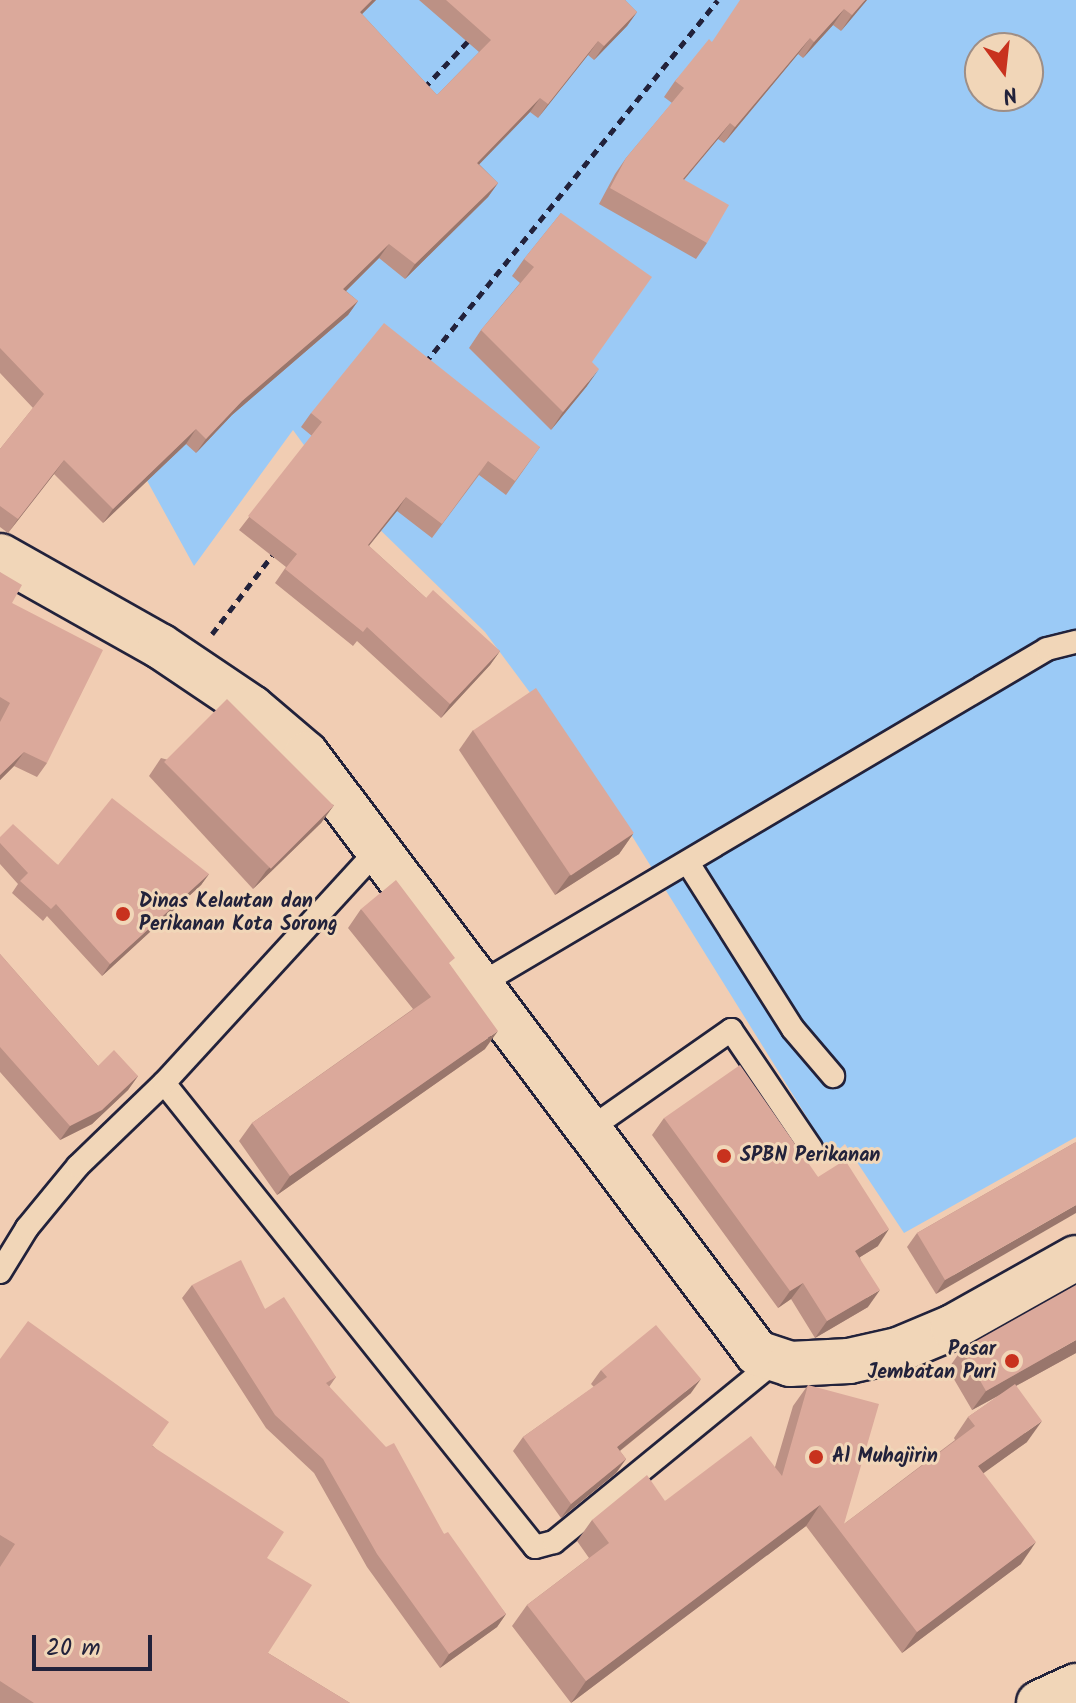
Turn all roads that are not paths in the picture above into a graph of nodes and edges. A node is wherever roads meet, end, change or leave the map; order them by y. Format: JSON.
{"nodes":[{"id":1,"x":0,"y":556,"type":"edge"},
{"id":2,"x":1076,"y":642,"type":"edge"},
{"id":3,"x":380,"y":847,"type":"junction"},
{"id":4,"x":688,"y":863,"type":"junction"},
{"id":5,"x":482,"y":983,"type":"junction"},
{"id":6,"x":833,"y":1076,"type":"dead end"},
{"id":7,"x":164,"y":1083,"type":"junction"},
{"id":8,"x":591,"y":1128,"type":"junction"},
{"id":9,"x":811,"y":1148,"type":"dead end"},
{"id":10,"x":1076,"y":1258,"type":"edge"},
{"id":11,"x":0,"y":1272,"type":"edge"},
{"id":12,"x":774,"y":1362,"type":"junction"},
{"id":13,"x":1076,"y":1686,"type":"edge"},
{"id":14,"x":1039,"y":1703,"type":"edge"}],
"edges":[{"from":1,"to":3,"type":"street"},
{"from":2,"to":4,"type":"lane"},
{"from":3,"to":5,"type":"street"},
{"from":3,"to":7,"type":"lane"},
{"from":4,"to":5,"type":"lane"},
{"from":4,"to":6,"type":"lane"},
{"from":5,"to":8,"type":"street"},
{"from":7,"to":11,"type":"lane"},
{"from":7,"to":12,"type":"lane"},
{"from":8,"to":9,"type":"lane"},
{"from":8,"to":12,"type":"street"},
{"from":10,"to":12,"type":"street"},
{"from":13,"to":14,"type":"street"}]}
